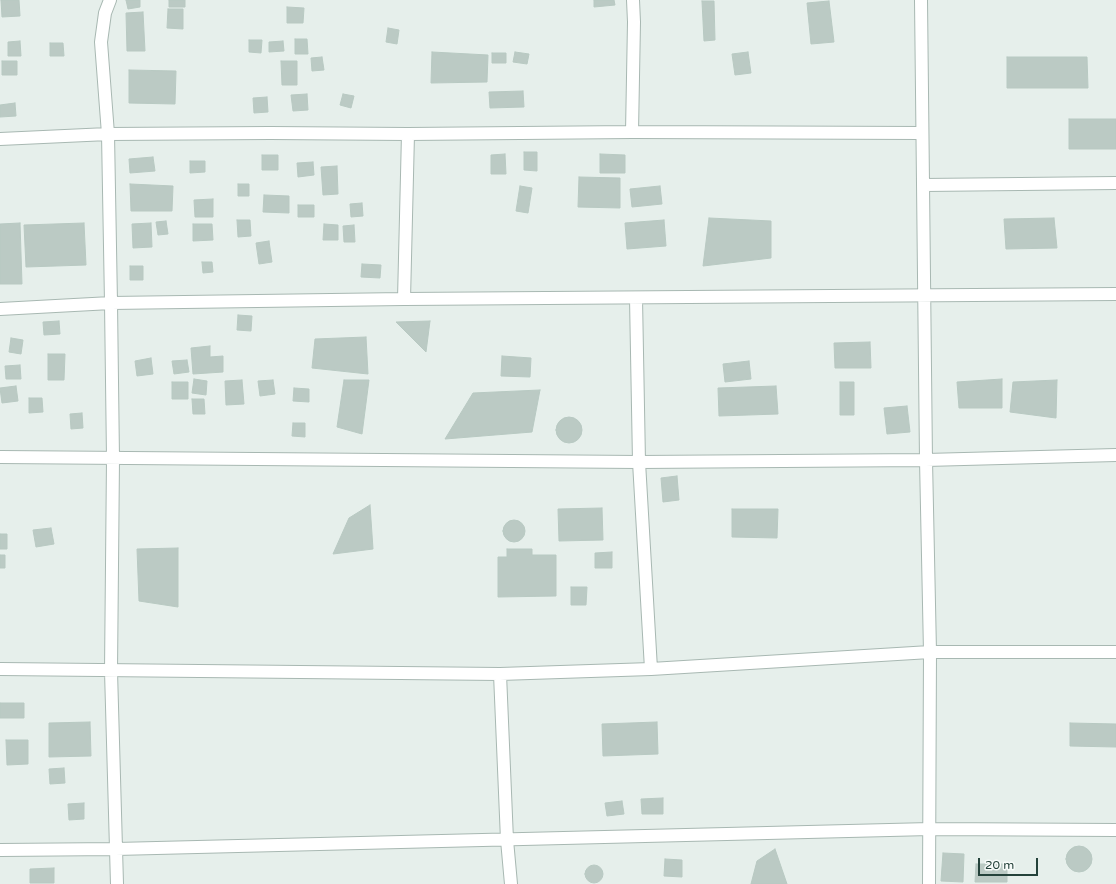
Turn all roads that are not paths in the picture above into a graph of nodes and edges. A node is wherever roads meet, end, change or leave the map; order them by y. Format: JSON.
{"nodes":[{"id":1,"x":110,"y":0,"type":"edge"},
{"id":2,"x":633,"y":0,"type":"edge"},
{"id":3,"x":921,"y":0,"type":"edge"},
{"id":4,"x":632,"y":132,"type":"junction"},
{"id":5,"x":922,"y":133,"type":"junction"},
{"id":6,"x":108,"y":134,"type":"junction"},
{"id":7,"x":408,"y":134,"type":"junction"},
{"id":8,"x":0,"y":138,"type":"edge"},
{"id":9,"x":1116,"y":183,"type":"edge"},
{"id":10,"x":924,"y":185,"type":"junction"},
{"id":11,"x":1116,"y":294,"type":"edge"},
{"id":12,"x":925,"y":296,"type":"junction"},
{"id":13,"x":636,"y":298,"type":"junction"},
{"id":14,"x":404,"y":299,"type":"junction"},
{"id":15,"x":111,"y":303,"type":"junction"},
{"id":16,"x":0,"y":309,"type":"edge"},
{"id":17,"x":1116,"y":455,"type":"edge"},
{"id":18,"x":0,"y":458,"type":"edge"},
{"id":19,"x":112,"y":459,"type":"junction"},
{"id":20,"x":926,"y":460,"type":"junction"},
{"id":21,"x":639,"y":462,"type":"junction"},
{"id":22,"x":930,"y":652,"type":"junction"},
{"id":23,"x":1116,"y":652,"type":"edge"},
{"id":24,"x":651,"y":669,"type":"junction"},
{"id":25,"x":0,"y":670,"type":"edge"},
{"id":26,"x":111,"y":671,"type":"junction"},
{"id":27,"x":500,"y":674,"type":"junction"},
{"id":28,"x":930,"y":829,"type":"junction"},
{"id":29,"x":1116,"y":830,"type":"edge"},
{"id":30,"x":508,"y":840,"type":"junction"},
{"id":31,"x":116,"y":849,"type":"junction"},
{"id":32,"x":0,"y":850,"type":"edge"},
{"id":33,"x":116,"y":884,"type":"edge"},
{"id":34,"x":511,"y":884,"type":"edge"},
{"id":35,"x":929,"y":884,"type":"edge"}],
"edges":[{"from":1,"to":6,"type":"street"},
{"from":2,"to":4,"type":"street"},
{"from":3,"to":5,"type":"street"},
{"from":4,"to":5,"type":"street"},
{"from":4,"to":7,"type":"street"},
{"from":5,"to":10,"type":"street"},
{"from":6,"to":7,"type":"street"},
{"from":6,"to":8,"type":"street"},
{"from":6,"to":15,"type":"street"},
{"from":7,"to":14,"type":"street"},
{"from":9,"to":10,"type":"street"},
{"from":10,"to":12,"type":"street"},
{"from":11,"to":12,"type":"street"},
{"from":12,"to":13,"type":"street"},
{"from":12,"to":20,"type":"street"},
{"from":13,"to":14,"type":"street"},
{"from":13,"to":21,"type":"street"},
{"from":14,"to":15,"type":"street"},
{"from":15,"to":16,"type":"street"},
{"from":15,"to":19,"type":"street"},
{"from":17,"to":20,"type":"street"},
{"from":18,"to":19,"type":"street"},
{"from":19,"to":21,"type":"street"},
{"from":19,"to":26,"type":"street"},
{"from":20,"to":21,"type":"street"},
{"from":20,"to":22,"type":"street"},
{"from":21,"to":24,"type":"street"},
{"from":22,"to":23,"type":"street"},
{"from":22,"to":24,"type":"street"},
{"from":22,"to":28,"type":"street"},
{"from":24,"to":27,"type":"street"},
{"from":25,"to":26,"type":"street"},
{"from":26,"to":27,"type":"street"},
{"from":26,"to":31,"type":"street"},
{"from":27,"to":30,"type":"street"},
{"from":28,"to":29,"type":"street"},
{"from":28,"to":30,"type":"street"},
{"from":28,"to":35,"type":"street"},
{"from":30,"to":31,"type":"street"},
{"from":30,"to":34,"type":"street"},
{"from":31,"to":32,"type":"street"},
{"from":31,"to":33,"type":"street"}]}
